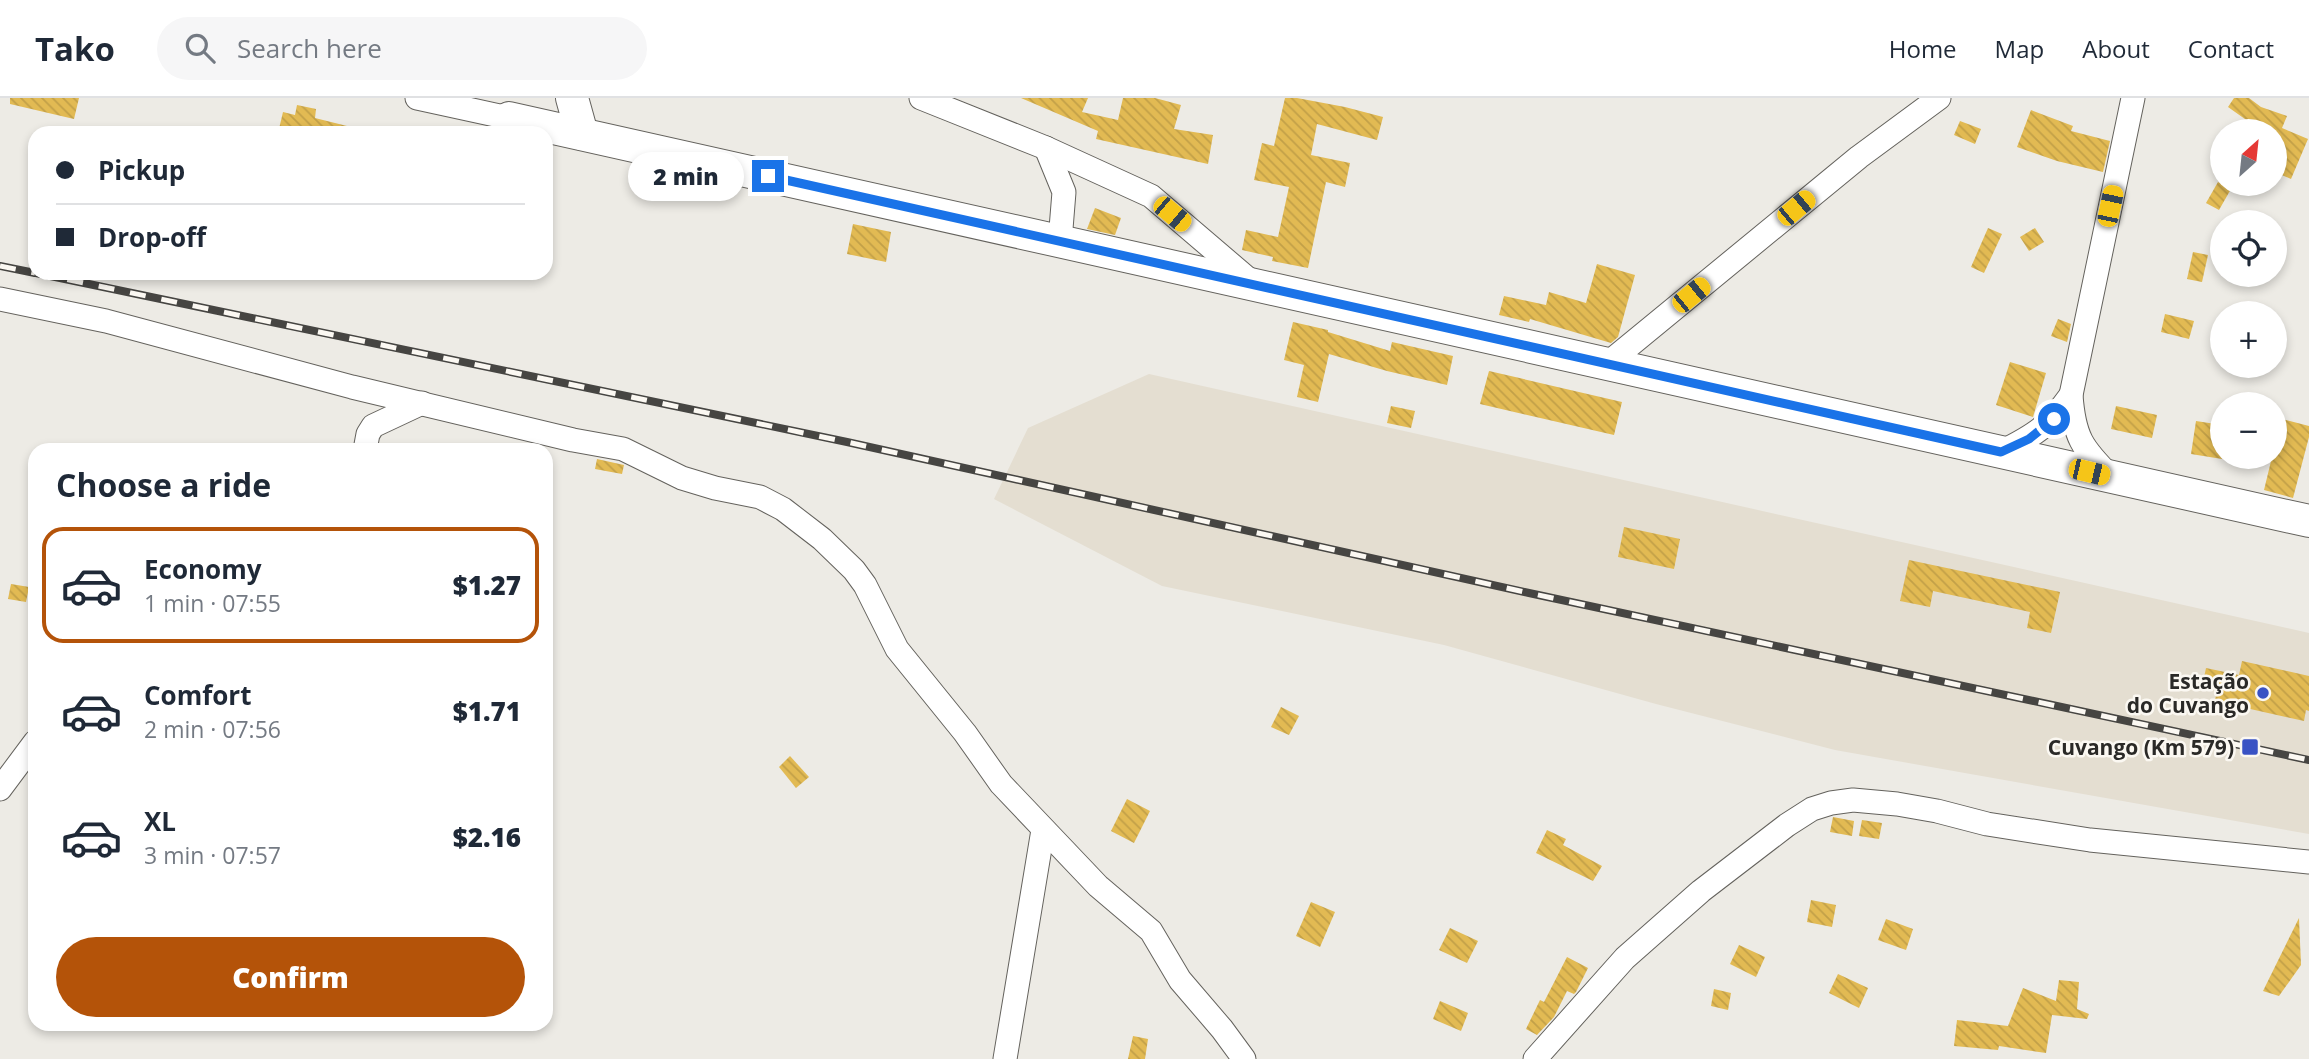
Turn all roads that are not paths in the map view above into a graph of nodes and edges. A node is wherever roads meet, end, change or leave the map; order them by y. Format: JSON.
{"nodes":[{"id":1,"x":417,"y":98,"type":"edge"},
{"id":2,"x":572,"y":98,"type":"edge"},
{"id":3,"x":921,"y":98,"type":"edge"},
{"id":4,"x":1939,"y":98,"type":"edge"},
{"id":5,"x":2133,"y":98,"type":"edge"},
{"id":6,"x":520,"y":108,"type":"edge"},
{"id":7,"x":582,"y":134,"type":"junction"},
{"id":8,"x":1045,"y":148,"type":"junction"},
{"id":9,"x":1060,"y":242,"type":"junction"},
{"id":10,"x":1256,"y":286,"type":"junction"},
{"id":11,"x":0,"y":299,"type":"edge"},
{"id":12,"x":1606,"y":364,"type":"junction"},
{"id":13,"x":2071,"y":395,"type":"junction"},
{"id":14,"x":422,"y":403,"type":"junction"},
{"id":15,"x":366,"y":443,"type":"edge"},
{"id":16,"x":2001,"y":452,"type":"junction"},
{"id":17,"x":2111,"y":477,"type":"junction"},
{"id":18,"x":2309,"y":521,"type":"edge"},
{"id":19,"x":28,"y":751,"type":"edge"},
{"id":20,"x":0,"y":789,"type":"edge"},
{"id":21,"x":1042,"y":830,"type":"junction"},
{"id":22,"x":2309,"y":862,"type":"edge"},
{"id":23,"x":1005,"y":1059,"type":"edge"},
{"id":24,"x":1244,"y":1059,"type":"edge"},
{"id":25,"x":1535,"y":1059,"type":"edge"}],
"edges":[{"from":1,"to":6,"type":"street"},
{"from":2,"to":7,"type":"street"},
{"from":3,"to":8,"type":"street"},
{"from":4,"to":12,"type":"street"},
{"from":5,"to":13,"type":"street"},
{"from":6,"to":7,"type":"street"},
{"from":7,"to":9,"type":"street"},
{"from":8,"to":9,"type":"street"},
{"from":8,"to":10,"type":"street"},
{"from":9,"to":10,"type":"street"},
{"from":10,"to":12,"type":"street"},
{"from":11,"to":14,"type":"street"},
{"from":12,"to":16,"type":"street"},
{"from":13,"to":16,"type":"street"},
{"from":13,"to":17,"type":"street"},
{"from":14,"to":15,"type":"street"},
{"from":14,"to":21,"type":"street"},
{"from":16,"to":17,"type":"street"},
{"from":17,"to":18,"type":"street"},
{"from":19,"to":20,"type":"street"},
{"from":21,"to":23,"type":"street"},
{"from":21,"to":24,"type":"street"},
{"from":22,"to":25,"type":"street"}]}
